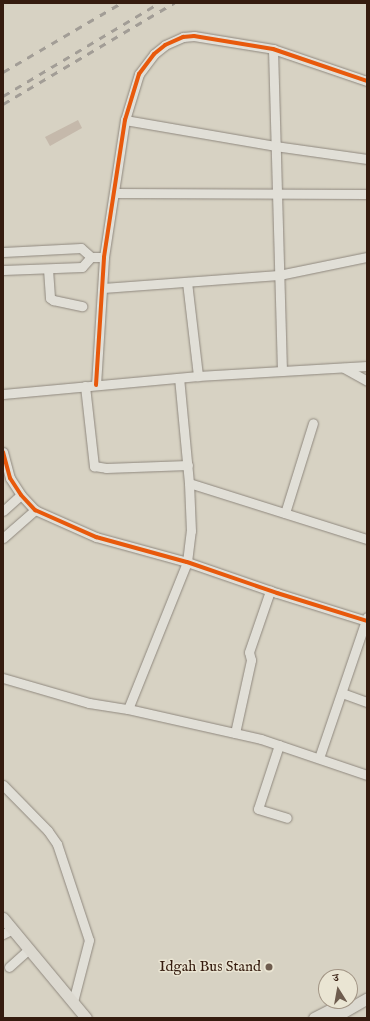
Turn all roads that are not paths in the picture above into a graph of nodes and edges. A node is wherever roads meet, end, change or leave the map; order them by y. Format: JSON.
{"nodes":[{"id":1,"x":273,"y":49,"type":"junction"},
{"id":2,"x":367,"y":81,"type":"edge"},
{"id":3,"x":124,"y":120,"type":"junction"},
{"id":4,"x":275,"y":146,"type":"junction"},
{"id":5,"x":367,"y":160,"type":"edge"},
{"id":6,"x":114,"y":193,"type":"junction"},
{"id":7,"x":277,"y":194,"type":"junction"},
{"id":8,"x":367,"y":194,"type":"edge"},
{"id":9,"x":3,"y":252,"type":"edge"},
{"id":10,"x":91,"y":257,"type":"junction"},
{"id":11,"x":104,"y":257,"type":"junction"},
{"id":12,"x":367,"y":257,"type":"edge"},
{"id":13,"x":48,"y":269,"type":"junction"},
{"id":14,"x":3,"y":270,"type":"edge"},
{"id":15,"x":279,"y":275,"type":"junction"},
{"id":16,"x":188,"y":282,"type":"junction"},
{"id":17,"x":103,"y":288,"type":"junction"},
{"id":18,"x":82,"y":306,"type":"dead end"},
{"id":19,"x":367,"y":366,"type":"edge"},
{"id":20,"x":344,"y":368,"type":"junction"},
{"id":21,"x":282,"y":371,"type":"junction"},
{"id":22,"x":198,"y":376,"type":"junction"},
{"id":23,"x":179,"y":378,"type":"junction"},
{"id":24,"x":367,"y":381,"type":"edge"},
{"id":25,"x":96,"y":385,"type":"junction"},
{"id":26,"x":85,"y":386,"type":"junction"},
{"id":27,"x":3,"y":394,"type":"edge"},
{"id":28,"x":313,"y":423,"type":"dead end"},
{"id":29,"x":3,"y":452,"type":"edge"},
{"id":30,"x":188,"y":465,"type":"junction"},
{"id":31,"x":190,"y":483,"type":"junction"},
{"id":32,"x":21,"y":495,"type":"junction"},
{"id":33,"x":35,"y":510,"type":"junction"},
{"id":34,"x":3,"y":511,"type":"edge"},
{"id":35,"x":285,"y":513,"type":"junction"},
{"id":36,"x":3,"y":538,"type":"edge"},
{"id":37,"x":367,"y":539,"type":"edge"},
{"id":38,"x":188,"y":562,"type":"junction"},
{"id":39,"x":270,"y":591,"type":"junction"},
{"id":40,"x":367,"y":620,"type":"edge"},
{"id":41,"x":3,"y":678,"type":"edge"},
{"id":42,"x":342,"y":693,"type":"junction"},
{"id":43,"x":367,"y":702,"type":"edge"},
{"id":44,"x":128,"y":709,"type":"junction"},
{"id":45,"x":236,"y":733,"type":"junction"},
{"id":46,"x":279,"y":745,"type":"junction"},
{"id":47,"x":319,"y":758,"type":"junction"},
{"id":48,"x":367,"y":775,"type":"edge"},
{"id":49,"x":3,"y":785,"type":"edge"},
{"id":50,"x":286,"y":818,"type":"dead end"},
{"id":51,"x":3,"y":918,"type":"edge"},
{"id":52,"x":8,"y":931,"type":"edge"},
{"id":53,"x":28,"y":950,"type":"junction"},
{"id":54,"x":9,"y":967,"type":"dead end"},
{"id":55,"x":367,"y":998,"type":"edge"},
{"id":56,"x":73,"y":1002,"type":"junction"},
{"id":57,"x":332,"y":1009,"type":"edge"},
{"id":58,"x":86,"y":1018,"type":"edge"},
{"id":59,"x":314,"y":1018,"type":"edge"},
{"id":60,"x":333,"y":1018,"type":"edge"}],
"edges":[{"from":1,"to":2,"type":"street"},
{"from":1,"to":3,"type":"street"},
{"from":1,"to":4,"type":"street"},
{"from":3,"to":4,"type":"street"},
{"from":3,"to":6,"type":"street"},
{"from":4,"to":5,"type":"street"},
{"from":4,"to":7,"type":"street"},
{"from":6,"to":7,"type":"street"},
{"from":6,"to":11,"type":"street"},
{"from":7,"to":8,"type":"street"},
{"from":7,"to":15,"type":"street"},
{"from":9,"to":10,"type":"street"},
{"from":10,"to":11,"type":"street"},
{"from":10,"to":13,"type":"street"},
{"from":11,"to":17,"type":"street"},
{"from":12,"to":15,"type":"street"},
{"from":13,"to":14,"type":"street"},
{"from":13,"to":18,"type":"street"},
{"from":15,"to":16,"type":"street"},
{"from":15,"to":21,"type":"street"},
{"from":16,"to":17,"type":"street"},
{"from":16,"to":22,"type":"street"},
{"from":17,"to":25,"type":"street"},
{"from":19,"to":20,"type":"street"},
{"from":20,"to":21,"type":"street"},
{"from":20,"to":24,"type":"street"},
{"from":21,"to":22,"type":"street"},
{"from":22,"to":23,"type":"street"},
{"from":23,"to":25,"type":"street"},
{"from":23,"to":30,"type":"street"},
{"from":25,"to":26,"type":"street"},
{"from":26,"to":27,"type":"street"},
{"from":26,"to":30,"type":"street"},
{"from":28,"to":35,"type":"street"},
{"from":29,"to":32,"type":"street"},
{"from":30,"to":31,"type":"street"},
{"from":31,"to":35,"type":"street"},
{"from":31,"to":38,"type":"street"},
{"from":32,"to":33,"type":"street"},
{"from":32,"to":34,"type":"street"},
{"from":33,"to":36,"type":"street"},
{"from":33,"to":38,"type":"street"},
{"from":35,"to":37,"type":"street"},
{"from":38,"to":39,"type":"street"},
{"from":38,"to":44,"type":"street"},
{"from":39,"to":40,"type":"street"},
{"from":39,"to":45,"type":"street"},
{"from":40,"to":42,"type":"street"},
{"from":41,"to":44,"type":"street"},
{"from":42,"to":43,"type":"street"},
{"from":42,"to":47,"type":"street"},
{"from":44,"to":45,"type":"street"},
{"from":45,"to":46,"type":"street"},
{"from":46,"to":47,"type":"street"},
{"from":46,"to":50,"type":"street"},
{"from":47,"to":48,"type":"street"},
{"from":49,"to":56,"type":"street"},
{"from":51,"to":52,"type":"main road"},
{"from":52,"to":53,"type":"main road"},
{"from":53,"to":54,"type":"street"},
{"from":53,"to":56,"type":"main road"},
{"from":55,"to":60,"type":"main road"},
{"from":56,"to":58,"type":"main road"},
{"from":57,"to":59,"type":"main road"}]}
